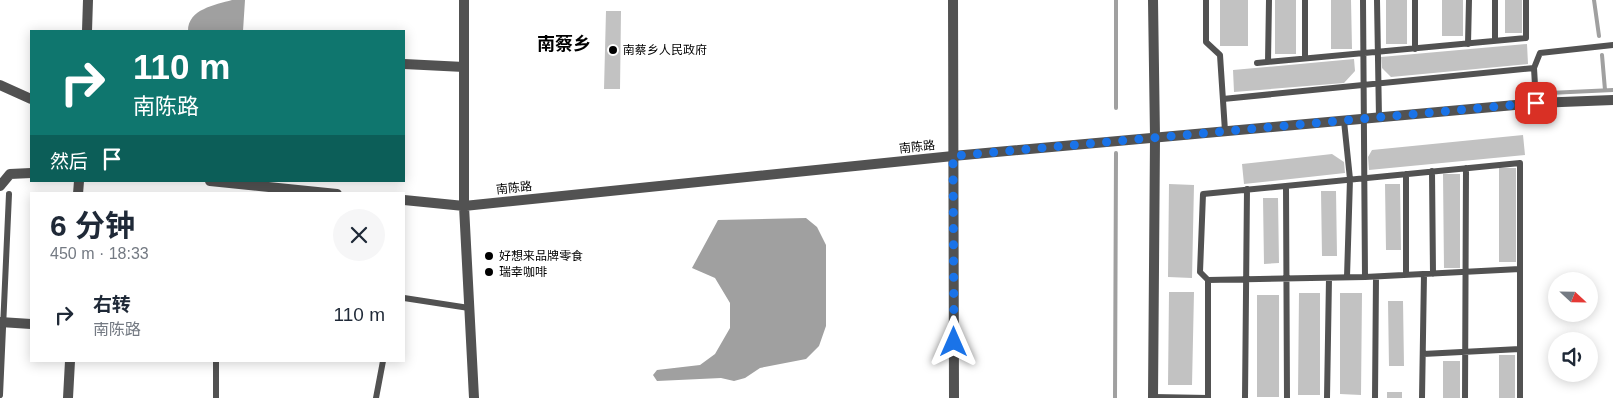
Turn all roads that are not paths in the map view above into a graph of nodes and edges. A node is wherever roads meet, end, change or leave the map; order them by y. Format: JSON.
{"nodes":[{"id":1,"x":88,"y":0,"type":"edge"},
{"id":2,"x":464,"y":0,"type":"edge"},
{"id":3,"x":953,"y":0,"type":"edge"},
{"id":4,"x":1153,"y":0,"type":"edge"},
{"id":5,"x":1206,"y":0,"type":"edge"},
{"id":6,"x":1269,"y":0,"type":"edge"},
{"id":7,"x":1306,"y":0,"type":"edge"},
{"id":8,"x":1363,"y":0,"type":"edge"},
{"id":9,"x":1378,"y":0,"type":"edge"},
{"id":10,"x":1415,"y":0,"type":"edge"},
{"id":11,"x":1469,"y":0,"type":"edge"},
{"id":12,"x":1495,"y":0,"type":"edge"},
{"id":13,"x":1526,"y":0,"type":"edge"},
{"id":14,"x":87,"y":30,"type":"edge"},
{"id":15,"x":1495,"y":41,"type":"junction"},
{"id":16,"x":1468,"y":44,"type":"junction"},
{"id":17,"x":1613,"y":44,"type":"edge"},
{"id":18,"x":1415,"y":48,"type":"junction"},
{"id":19,"x":1378,"y":52,"type":"junction"},
{"id":20,"x":1364,"y":53,"type":"junction"},
{"id":21,"x":1305,"y":58,"type":"junction"},
{"id":22,"x":1268,"y":62,"type":"junction"},
{"id":23,"x":1257,"y":63,"type":"dead end"},
{"id":24,"x":405,"y":64,"type":"edge"},
{"id":25,"x":464,"y":67,"type":"junction"},
{"id":26,"x":1534,"y":68,"type":"junction"},
{"id":27,"x":1378,"y":84,"type":"junction"},
{"id":28,"x":0,"y":85,"type":"edge"},
{"id":29,"x":1364,"y":85,"type":"junction"},
{"id":30,"x":30,"y":99,"type":"edge"},
{"id":31,"x":1222,"y":99,"type":"junction"},
{"id":32,"x":1613,"y":100,"type":"edge"},
{"id":33,"x":1536,"y":103,"type":"junction"},
{"id":34,"x":1379,"y":118,"type":"junction"},
{"id":35,"x":1364,"y":119,"type":"junction"},
{"id":36,"x":1344,"y":121,"type":"junction"},
{"id":37,"x":1225,"y":131,"type":"junction"},
{"id":38,"x":1154,"y":137,"type":"junction"},
{"id":39,"x":953,"y":156,"type":"junction"},
{"id":40,"x":1466,"y":168,"type":"junction"},
{"id":41,"x":1432,"y":171,"type":"junction"},
{"id":42,"x":30,"y":173,"type":"edge"},
{"id":43,"x":1406,"y":174,"type":"junction"},
{"id":44,"x":1364,"y":178,"type":"junction"},
{"id":45,"x":1350,"y":179,"type":"junction"},
{"id":46,"x":220,"y":182,"type":"edge"},
{"id":47,"x":0,"y":186,"type":"edge"},
{"id":48,"x":1286,"y":186,"type":"junction"},
{"id":49,"x":1247,"y":189,"type":"junction"},
{"id":50,"x":317,"y":192,"type":"edge"},
{"id":51,"x":9,"y":194,"type":"dead end"},
{"id":52,"x":405,"y":200,"type":"edge"},
{"id":53,"x":464,"y":206,"type":"junction"},
{"id":54,"x":1520,"y":269,"type":"junction"},
{"id":55,"x":1466,"y":272,"type":"junction"},
{"id":56,"x":1424,"y":274,"type":"junction"},
{"id":57,"x":1433,"y":274,"type":"junction"},
{"id":58,"x":1406,"y":275,"type":"junction"},
{"id":59,"x":1347,"y":277,"type":"junction"},
{"id":60,"x":1365,"y":277,"type":"junction"},
{"id":61,"x":1376,"y":277,"type":"junction"},
{"id":62,"x":1329,"y":278,"type":"junction"},
{"id":63,"x":1287,"y":279,"type":"junction"},
{"id":64,"x":1208,"y":280,"type":"junction"},
{"id":65,"x":1246,"y":280,"type":"junction"},
{"id":66,"x":405,"y":298,"type":"edge"},
{"id":67,"x":469,"y":308,"type":"junction"},
{"id":68,"x":2,"y":322,"type":"edge"},
{"id":69,"x":30,"y":324,"type":"edge"},
{"id":70,"x":1520,"y":349,"type":"junction"},
{"id":71,"x":1465,"y":352,"type":"junction"},
{"id":72,"x":1423,"y":354,"type":"junction"},
{"id":73,"x":70,"y":362,"type":"edge"},
{"id":74,"x":216,"y":362,"type":"edge"},
{"id":75,"x":383,"y":362,"type":"edge"},
{"id":76,"x":0,"y":395,"type":"edge"},
{"id":77,"x":68,"y":398,"type":"edge"},
{"id":78,"x":216,"y":398,"type":"edge"},
{"id":79,"x":376,"y":398,"type":"edge"},
{"id":80,"x":474,"y":398,"type":"edge"},
{"id":81,"x":954,"y":398,"type":"edge"},
{"id":82,"x":1153,"y":398,"type":"edge"},
{"id":83,"x":1208,"y":398,"type":"edge"},
{"id":84,"x":1244,"y":398,"type":"edge"},
{"id":85,"x":1287,"y":398,"type":"edge"},
{"id":86,"x":1327,"y":398,"type":"edge"},
{"id":87,"x":1375,"y":398,"type":"edge"},
{"id":88,"x":1422,"y":398,"type":"edge"},
{"id":89,"x":1465,"y":398,"type":"edge"},
{"id":90,"x":1520,"y":398,"type":"edge"}],
"edges":[{"from":1,"to":14,"type":"street"},
{"from":2,"to":25,"type":"street"},
{"from":3,"to":39,"type":"street"},
{"from":4,"to":38,"type":"street"},
{"from":5,"to":31,"type":"lane"},
{"from":6,"to":22,"type":"lane"},
{"from":7,"to":21,"type":"lane"},
{"from":8,"to":20,"type":"lane"},
{"from":9,"to":19,"type":"lane"},
{"from":10,"to":18,"type":"lane"},
{"from":11,"to":16,"type":"lane"},
{"from":12,"to":15,"type":"lane"},
{"from":13,"to":15,"type":"lane"},
{"from":15,"to":16,"type":"lane"},
{"from":16,"to":18,"type":"lane"},
{"from":17,"to":26,"type":"lane"},
{"from":18,"to":19,"type":"lane"},
{"from":19,"to":20,"type":"lane"},
{"from":19,"to":27,"type":"lane"},
{"from":20,"to":21,"type":"lane"},
{"from":20,"to":29,"type":"lane"},
{"from":21,"to":22,"type":"lane"},
{"from":22,"to":23,"type":"lane"},
{"from":24,"to":25,"type":"street"},
{"from":25,"to":53,"type":"street"},
{"from":26,"to":27,"type":"lane"},
{"from":26,"to":33,"type":"lane"},
{"from":27,"to":29,"type":"lane"},
{"from":27,"to":34,"type":"lane"},
{"from":28,"to":30,"type":"street"},
{"from":29,"to":31,"type":"lane"},
{"from":29,"to":35,"type":"lane"},
{"from":31,"to":37,"type":"lane"},
{"from":32,"to":33,"type":"street","name":"南陈路"},
{"from":33,"to":34,"type":"street","name":"南陈路"},
{"from":34,"to":35,"type":"street","name":"南陈路"},
{"from":35,"to":36,"type":"street","name":"南陈路"},
{"from":35,"to":44,"type":"lane"},
{"from":36,"to":37,"type":"street","name":"南陈路"},
{"from":36,"to":45,"type":"lane"},
{"from":37,"to":38,"type":"street","name":"南陈路"},
{"from":38,"to":39,"type":"street","name":"南陈路"},
{"from":38,"to":82,"type":"street"},
{"from":39,"to":53,"type":"street","name":"南陈路"},
{"from":39,"to":81,"type":"street"},
{"from":40,"to":41,"type":"lane"},
{"from":40,"to":54,"type":"lane"},
{"from":40,"to":55,"type":"lane"},
{"from":41,"to":43,"type":"lane"},
{"from":41,"to":57,"type":"lane"},
{"from":42,"to":47,"type":"street"},
{"from":43,"to":44,"type":"lane"},
{"from":43,"to":58,"type":"lane"},
{"from":44,"to":45,"type":"lane"},
{"from":44,"to":60,"type":"lane"},
{"from":45,"to":48,"type":"lane"},
{"from":45,"to":59,"type":"lane"},
{"from":46,"to":50,"type":"street"},
{"from":48,"to":49,"type":"lane"},
{"from":48,"to":63,"type":"lane"},
{"from":49,"to":64,"type":"lane"},
{"from":49,"to":65,"type":"lane"},
{"from":51,"to":68,"type":"lane"},
{"from":52,"to":53,"type":"street","name":"南陈路"},
{"from":53,"to":67,"type":"street"},
{"from":54,"to":55,"type":"lane"},
{"from":54,"to":70,"type":"lane"},
{"from":55,"to":57,"type":"lane"},
{"from":55,"to":71,"type":"lane"},
{"from":56,"to":57,"type":"lane"},
{"from":56,"to":58,"type":"lane"},
{"from":56,"to":72,"type":"lane"},
{"from":58,"to":61,"type":"lane"},
{"from":59,"to":60,"type":"lane"},
{"from":59,"to":62,"type":"lane"},
{"from":60,"to":61,"type":"lane"},
{"from":61,"to":87,"type":"lane"},
{"from":62,"to":63,"type":"lane"},
{"from":62,"to":86,"type":"lane"},
{"from":63,"to":65,"type":"lane"},
{"from":63,"to":85,"type":"lane"},
{"from":64,"to":65,"type":"lane"},
{"from":64,"to":83,"type":"lane"},
{"from":65,"to":84,"type":"lane"},
{"from":66,"to":67,"type":"lane"},
{"from":67,"to":80,"type":"street"},
{"from":68,"to":69,"type":"street"},
{"from":68,"to":76,"type":"lane"},
{"from":70,"to":71,"type":"lane"},
{"from":70,"to":90,"type":"lane"},
{"from":71,"to":72,"type":"lane"},
{"from":71,"to":89,"type":"lane"},
{"from":72,"to":88,"type":"lane"},
{"from":73,"to":77,"type":"street"},
{"from":74,"to":78,"type":"lane"},
{"from":75,"to":79,"type":"lane"},
{"from":82,"to":83,"type":"lane"}]}
